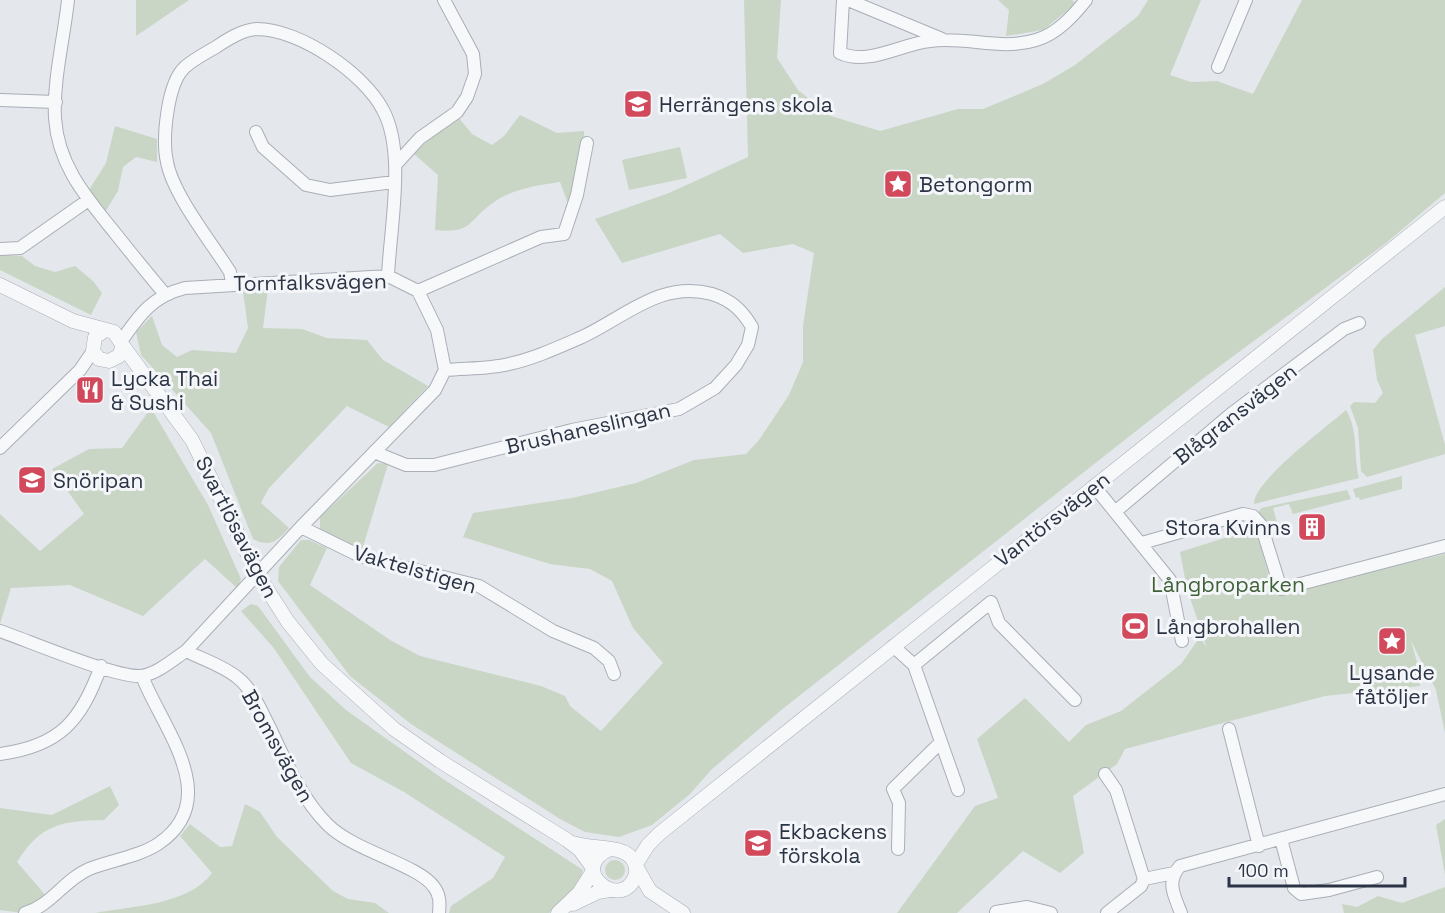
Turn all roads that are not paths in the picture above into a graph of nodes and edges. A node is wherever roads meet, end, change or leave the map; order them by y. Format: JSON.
{"nodes":[{"id":1,"x":68,"y":0,"type":"edge"},
{"id":2,"x":444,"y":0,"type":"edge"},
{"id":3,"x":843,"y":0,"type":"edge"},
{"id":4,"x":848,"y":0,"type":"edge"},
{"id":5,"x":1086,"y":0,"type":"edge"},
{"id":6,"x":1246,"y":0,"type":"edge"},
{"id":7,"x":943,"y":39,"type":"junction"},
{"id":8,"x":1218,"y":67,"type":"dead end"},
{"id":9,"x":0,"y":100,"type":"edge"},
{"id":10,"x":56,"y":102,"type":"junction"},
{"id":11,"x":256,"y":132,"type":"dead end"},
{"id":12,"x":587,"y":143,"type":"dead end"},
{"id":13,"x":397,"y":163,"type":"junction"},
{"id":14,"x":393,"y":182,"type":"junction"},
{"id":15,"x":87,"y":201,"type":"junction"},
{"id":16,"x":1445,"y":207,"type":"edge"},
{"id":17,"x":0,"y":249,"type":"edge"},
{"id":18,"x":388,"y":276,"type":"junction"},
{"id":19,"x":232,"y":284,"type":"junction"},
{"id":20,"x":0,"y":285,"type":"edge"},
{"id":21,"x":418,"y":291,"type":"junction"},
{"id":22,"x":164,"y":293,"type":"junction"},
{"id":23,"x":73,"y":321,"type":"junction"},
{"id":24,"x":1359,"y":323,"type":"dead end"},
{"id":25,"x":116,"y":337,"type":"junction"},
{"id":26,"x":95,"y":352,"type":"junction"},
{"id":27,"x":114,"y":360,"type":"junction"},
{"id":28,"x":445,"y":370,"type":"junction"},
{"id":29,"x":144,"y":378,"type":"junction"},
{"id":30,"x":0,"y":448,"type":"edge"},
{"id":31,"x":374,"y":452,"type":"junction"},
{"id":32,"x":1094,"y":486,"type":"junction"},
{"id":33,"x":1116,"y":511,"type":"junction"},
{"id":34,"x":301,"y":527,"type":"junction"},
{"id":35,"x":1142,"y":543,"type":"junction"},
{"id":36,"x":1445,"y":546,"type":"edge"},
{"id":37,"x":258,"y":575,"type":"junction"},
{"id":38,"x":0,"y":631,"type":"edge"},
{"id":39,"x":1182,"y":640,"type":"dead end"},
{"id":40,"x":893,"y":646,"type":"junction"},
{"id":41,"x":186,"y":651,"type":"junction"},
{"id":42,"x":914,"y":665,"type":"junction"},
{"id":43,"x":101,"y":666,"type":"junction"},
{"id":44,"x":614,"y":674,"type":"dead end"},
{"id":45,"x":142,"y":676,"type":"junction"},
{"id":46,"x":1075,"y":700,"type":"dead end"},
{"id":47,"x":1229,"y":729,"type":"dead end"},
{"id":48,"x":941,"y":742,"type":"junction"},
{"id":49,"x":0,"y":754,"type":"edge"},
{"id":50,"x":1105,"y":774,"type":"dead end"},
{"id":51,"x":958,"y":790,"type":"dead end"},
{"id":52,"x":1445,"y":794,"type":"edge"},
{"id":53,"x":660,"y":833,"type":"junction"},
{"id":54,"x":1281,"y":839,"type":"junction"},
{"id":55,"x":567,"y":840,"type":"junction"},
{"id":56,"x":1258,"y":846,"type":"junction"},
{"id":57,"x":614,"y":849,"type":"junction"},
{"id":58,"x":898,"y":849,"type":"dead end"},
{"id":59,"x":636,"y":866,"type":"junction"},
{"id":60,"x":593,"y":870,"type":"junction"},
{"id":61,"x":1174,"y":873,"type":"junction"},
{"id":62,"x":1377,"y":877,"type":"dead end"},
{"id":63,"x":1144,"y":879,"type":"junction"},
{"id":64,"x":612,"y":891,"type":"junction"},
{"id":65,"x":663,"y":901,"type":"junction"},
{"id":66,"x":560,"y":911,"type":"edge"},
{"id":67,"x":996,"y":912,"type":"edge"},
{"id":68,"x":26,"y":913,"type":"edge"},
{"id":69,"x":439,"y":913,"type":"edge"},
{"id":70,"x":683,"y":913,"type":"edge"},
{"id":71,"x":1051,"y":913,"type":"edge"},
{"id":72,"x":1107,"y":913,"type":"edge"},
{"id":73,"x":1181,"y":913,"type":"edge"}],
"edges":[{"from":1,"to":10,"type":"street"},
{"from":2,"to":13,"type":"street"},
{"from":3,"to":7,"type":"street"},
{"from":4,"to":7,"type":"street"},
{"from":5,"to":7,"type":"street"},
{"from":6,"to":8,"type":"street"},
{"from":9,"to":10,"type":"street"},
{"from":10,"to":15,"type":"street"},
{"from":11,"to":14,"type":"street"},
{"from":12,"to":21,"type":"street"},
{"from":13,"to":14,"type":"street"},
{"from":13,"to":19,"type":"street"},
{"from":14,"to":18,"type":"street"},
{"from":15,"to":17,"type":"street"},
{"from":15,"to":22,"type":"street"},
{"from":16,"to":32,"type":"street","name":"Vantörsvägen"},
{"from":18,"to":19,"type":"street","name":"Tornfalksvägen"},
{"from":18,"to":21,"type":"street","name":"Tornfalksvägen"},
{"from":19,"to":22,"type":"street","name":"Tornfalksvägen"},
{"from":20,"to":23,"type":"street"},
{"from":21,"to":28,"type":"street","name":"Tornfalksvägen"},
{"from":22,"to":25,"type":"street"},
{"from":23,"to":25,"type":"street"},
{"from":23,"to":26,"type":"street"},
{"from":24,"to":33,"type":"street","name":"Blågransvägen"},
{"from":25,"to":26,"type":"street"},
{"from":25,"to":27,"type":"street"},
{"from":25,"to":29,"type":"street","name":"Svartlösavägen"},
{"from":26,"to":27,"type":"street"},
{"from":26,"to":30,"type":"street"},
{"from":27,"to":29,"type":"street","name":"Svartlösavägen"},
{"from":28,"to":31,"type":"street"},
{"from":28,"to":31,"type":"street","name":"Brushaneslingan"},
{"from":29,"to":37,"type":"street","name":"Svartlösavägen"},
{"from":31,"to":34,"type":"street"},
{"from":32,"to":33,"type":"street"},
{"from":32,"to":40,"type":"street","name":"Vantörsvägen"},
{"from":33,"to":35,"type":"street"},
{"from":34,"to":37,"type":"street"},
{"from":34,"to":44,"type":"street","name":"Vaktelstigen"},
{"from":35,"to":36,"type":"street"},
{"from":35,"to":39,"type":"street"},
{"from":37,"to":41,"type":"street"},
{"from":37,"to":55,"type":"street","name":"Svartlösavägen"},
{"from":38,"to":43,"type":"street"},
{"from":40,"to":42,"type":"street"},
{"from":40,"to":53,"type":"street","name":"Vantörsvägen"},
{"from":41,"to":45,"type":"street"},
{"from":41,"to":69,"type":"street","name":"Bromsvägen"},
{"from":42,"to":46,"type":"street"},
{"from":42,"to":48,"type":"street"},
{"from":43,"to":45,"type":"street"},
{"from":43,"to":49,"type":"street"},
{"from":45,"to":68,"type":"street"},
{"from":47,"to":56,"type":"street"},
{"from":48,"to":51,"type":"street"},
{"from":48,"to":58,"type":"street"},
{"from":50,"to":63,"type":"street"},
{"from":52,"to":54,"type":"street"},
{"from":53,"to":57,"type":"street","name":"Vantörsvägen"},
{"from":53,"to":59,"type":"street","name":"Vantörsvägen"},
{"from":54,"to":56,"type":"street"},
{"from":54,"to":62,"type":"street"},
{"from":55,"to":57,"type":"street","name":"Svartlösavägen"},
{"from":55,"to":60,"type":"street","name":"Svartlösavägen"},
{"from":56,"to":61,"type":"street"},
{"from":57,"to":59,"type":"street"},
{"from":57,"to":60,"type":"street"},
{"from":59,"to":64,"type":"street"},
{"from":59,"to":65,"type":"street"},
{"from":60,"to":64,"type":"street"},
{"from":60,"to":66,"type":"street"},
{"from":61,"to":63,"type":"street"},
{"from":61,"to":73,"type":"street"},
{"from":63,"to":72,"type":"street"},
{"from":64,"to":65,"type":"street"},
{"from":64,"to":66,"type":"street"},
{"from":65,"to":70,"type":"street"},
{"from":67,"to":71,"type":"street"}]}
